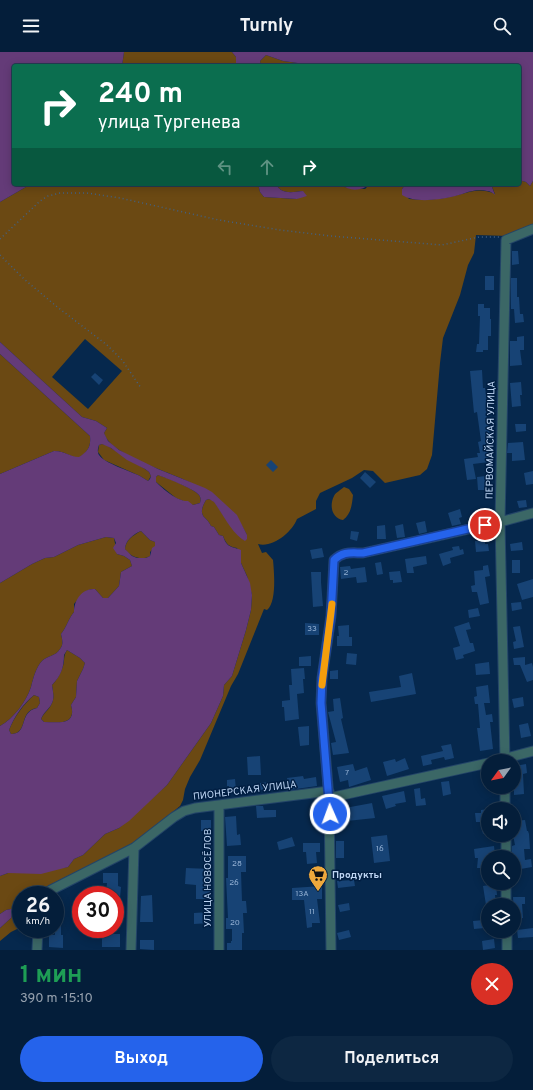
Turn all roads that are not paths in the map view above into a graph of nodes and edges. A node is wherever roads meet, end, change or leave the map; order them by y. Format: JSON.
{"nodes":[{"id":1,"x":533,"y":229,"type":"edge"},
{"id":2,"x":533,"y":513,"type":"edge"},
{"id":3,"x":500,"y":522,"type":"junction"},
{"id":4,"x":533,"y":751,"type":"edge"},
{"id":5,"x":505,"y":754,"type":"edge"},
{"id":6,"x":521,"y":755,"type":"edge"},
{"id":7,"x":481,"y":764,"type":"edge"},
{"id":8,"x":329,"y":795,"type":"junction"},
{"id":9,"x":219,"y":805,"type":"junction"},
{"id":10,"x":134,"y":848,"type":"junction"},
{"id":11,"x":59,"y":886,"type":"edge"},
{"id":12,"x":38,"y":938,"type":"edge"},
{"id":13,"x":507,"y":938,"type":"edge"},
{"id":14,"x":37,"y":950,"type":"edge"},
{"id":15,"x":131,"y":950,"type":"edge"},
{"id":16,"x":219,"y":950,"type":"edge"},
{"id":17,"x":331,"y":950,"type":"edge"},
{"id":18,"x":507,"y":950,"type":"edge"}],
"edges":[{"from":1,"to":3,"type":"street","name":"ПЕРВОМАЙСКАЯ УЛИЦА"},
{"from":2,"to":3,"type":"street"},
{"from":3,"to":5,"type":"street","name":"ПЕРВОМАЙСКАЯ УЛИЦА"},
{"from":3,"to":8,"type":"street"},
{"from":4,"to":6,"type":"street"},
{"from":7,"to":8,"type":"street","name":"ПИОНЕРСКАЯ УЛИЦА"},
{"from":8,"to":9,"type":"street","name":"ПИОНЕРСКАЯ УЛИЦА"},
{"from":8,"to":17,"type":"street"},
{"from":9,"to":10,"type":"street","name":"ПИОНЕРСКАЯ УЛИЦА"},
{"from":9,"to":16,"type":"street","name":"УЛИЦА НОВОСЁЛОВ"},
{"from":10,"to":11,"type":"street","name":"ПИОНЕРСКАЯ УЛИЦА"},
{"from":10,"to":15,"type":"street"},
{"from":12,"to":14,"type":"street"},
{"from":13,"to":18,"type":"street"}]}
